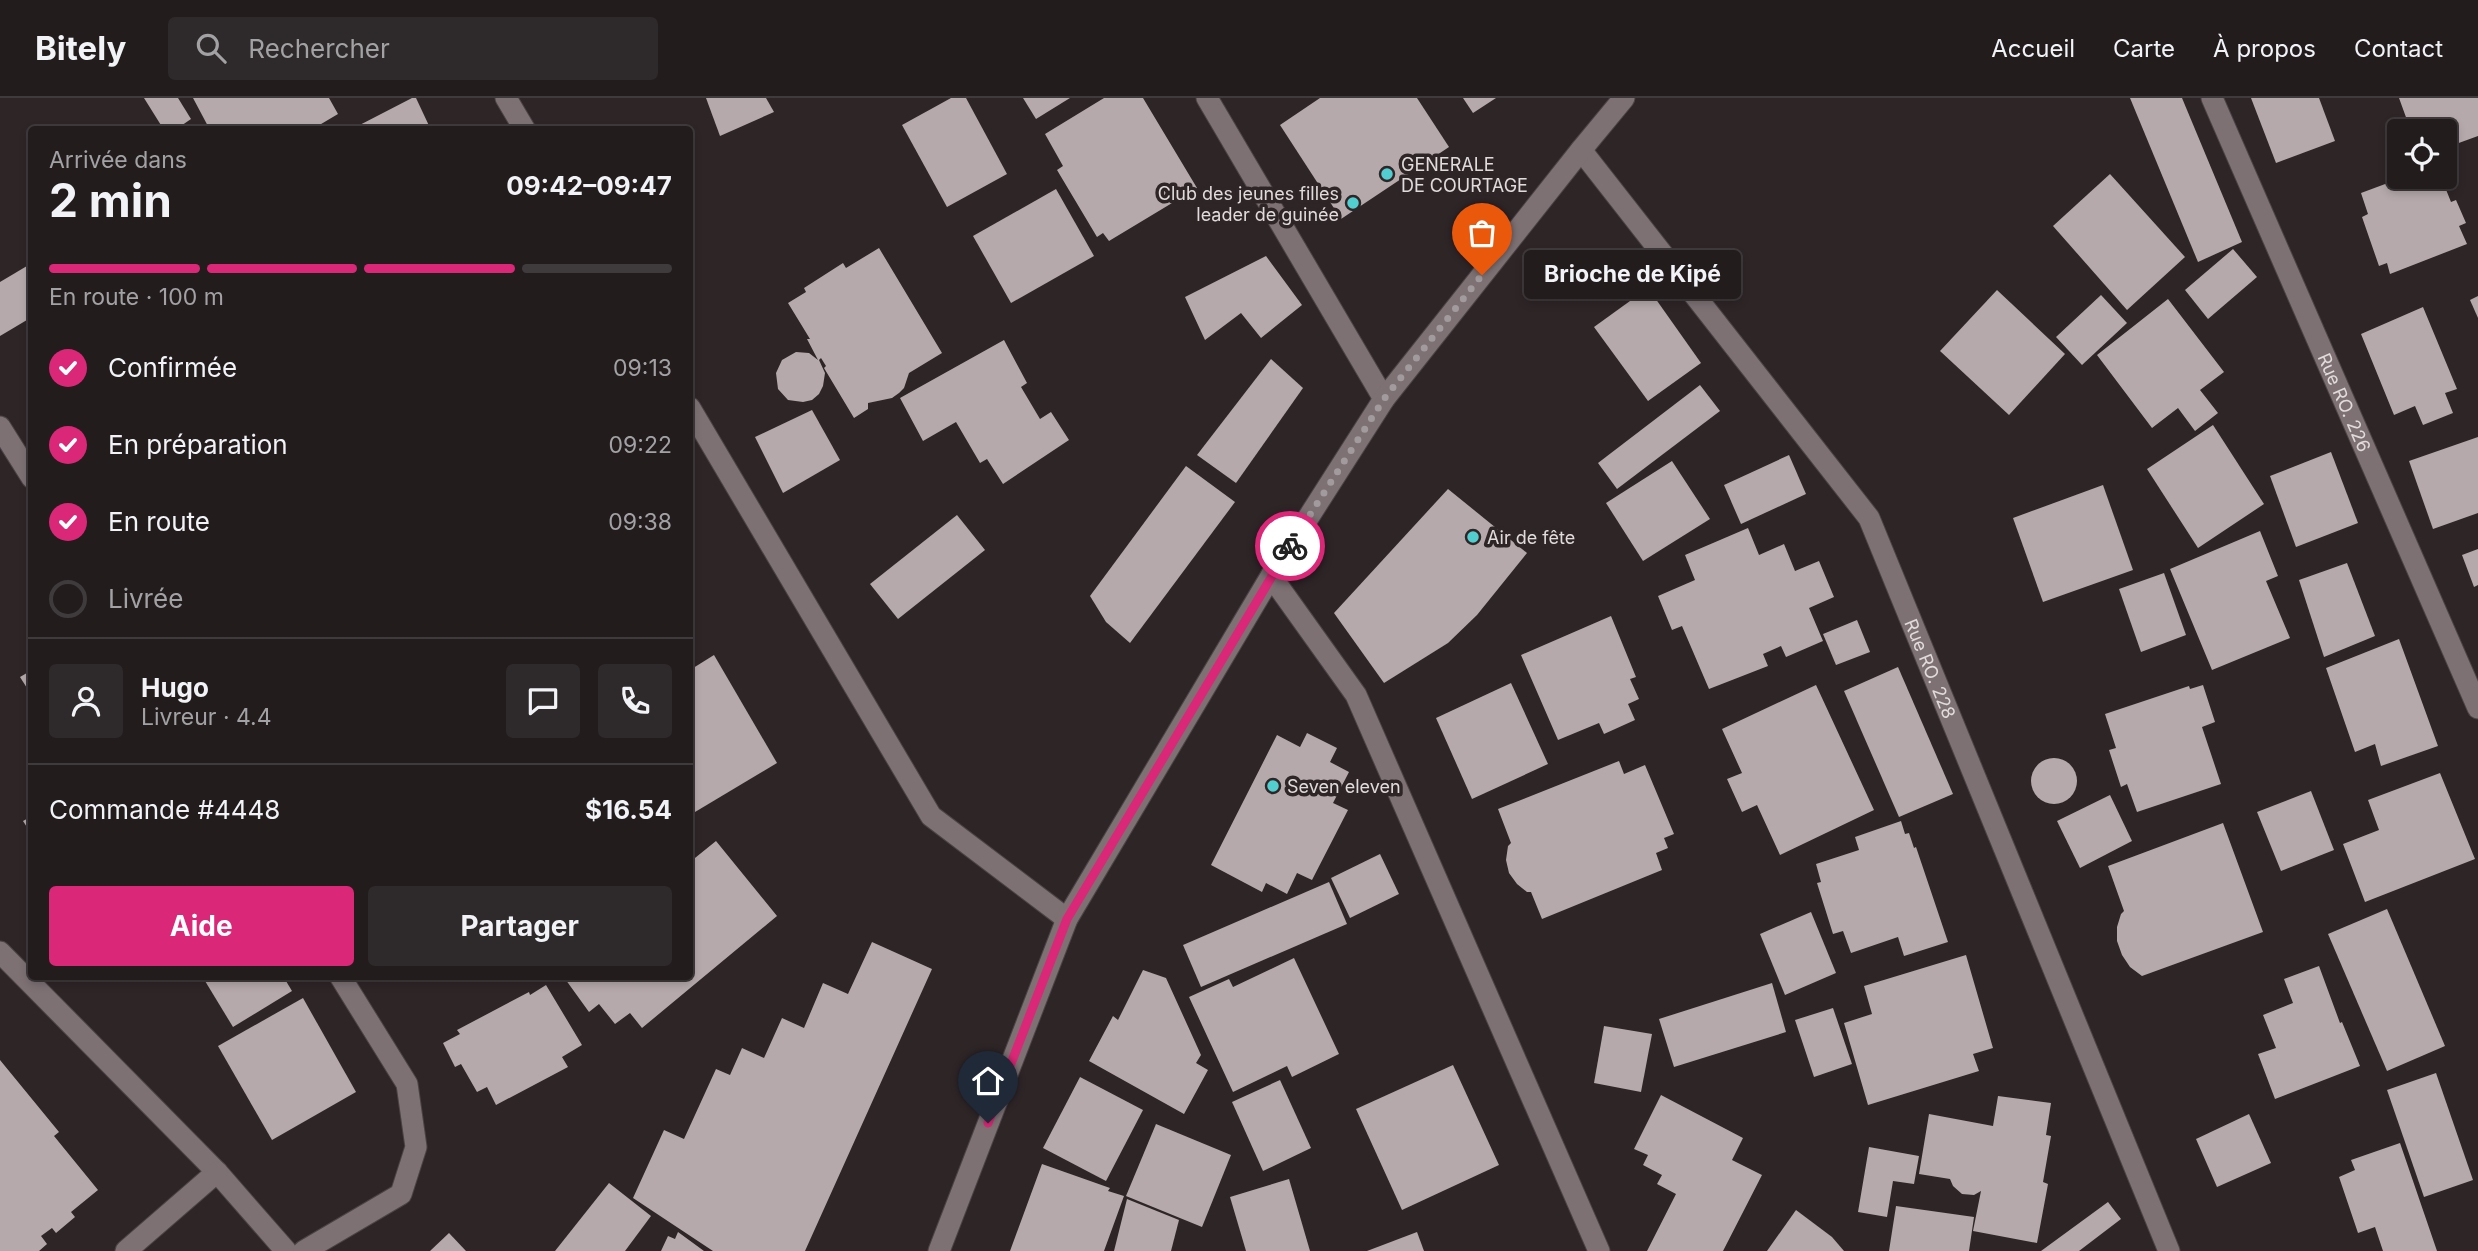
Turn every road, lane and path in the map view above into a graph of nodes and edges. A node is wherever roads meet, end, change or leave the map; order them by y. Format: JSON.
{"nodes":[{"id":1,"x":506,"y":98,"type":"edge"},
{"id":2,"x":1207,"y":98,"type":"edge"},
{"id":3,"x":1624,"y":98,"type":"edge"},
{"id":4,"x":2212,"y":98,"type":"edge"},
{"id":5,"x":522,"y":126,"type":"edge"},
{"id":6,"x":1581,"y":150,"type":"junction"},
{"id":7,"x":1384,"y":399,"type":"junction"},
{"id":8,"x":693,"y":413,"type":"edge"},
{"id":9,"x":0,"y":427,"type":"edge"},
{"id":10,"x":28,"y":472,"type":"edge"},
{"id":11,"x":1270,"y":576,"type":"junction"},
{"id":12,"x":2478,"y":708,"type":"edge"},
{"id":13,"x":1067,"y":919,"type":"junction"},
{"id":14,"x":0,"y":952,"type":"edge"},
{"id":15,"x":342,"y":980,"type":"edge"},
{"id":16,"x":217,"y":1172,"type":"junction"},
{"id":17,"x":126,"y":1251,"type":"edge"},
{"id":18,"x":286,"y":1251,"type":"edge"},
{"id":19,"x":304,"y":1251,"type":"edge"},
{"id":20,"x":939,"y":1251,"type":"edge"},
{"id":21,"x":1599,"y":1251,"type":"edge"},
{"id":22,"x":2169,"y":1251,"type":"edge"}],
"edges":[{"from":1,"to":5,"type":"street"},
{"from":2,"to":7,"type":"street"},
{"from":3,"to":6,"type":"street"},
{"from":4,"to":12,"type":"street","name":"Rue RO. 226"},
{"from":6,"to":7,"type":"street"},
{"from":6,"to":22,"type":"street","name":"Rue RO. 228"},
{"from":7,"to":11,"type":"street"},
{"from":8,"to":13,"type":"street"},
{"from":9,"to":10,"type":"street"},
{"from":11,"to":13,"type":"street"},
{"from":11,"to":21,"type":"street"},
{"from":13,"to":20,"type":"street"},
{"from":14,"to":16,"type":"street"},
{"from":15,"to":19,"type":"street"},
{"from":16,"to":17,"type":"street"},
{"from":16,"to":18,"type":"street"}]}
